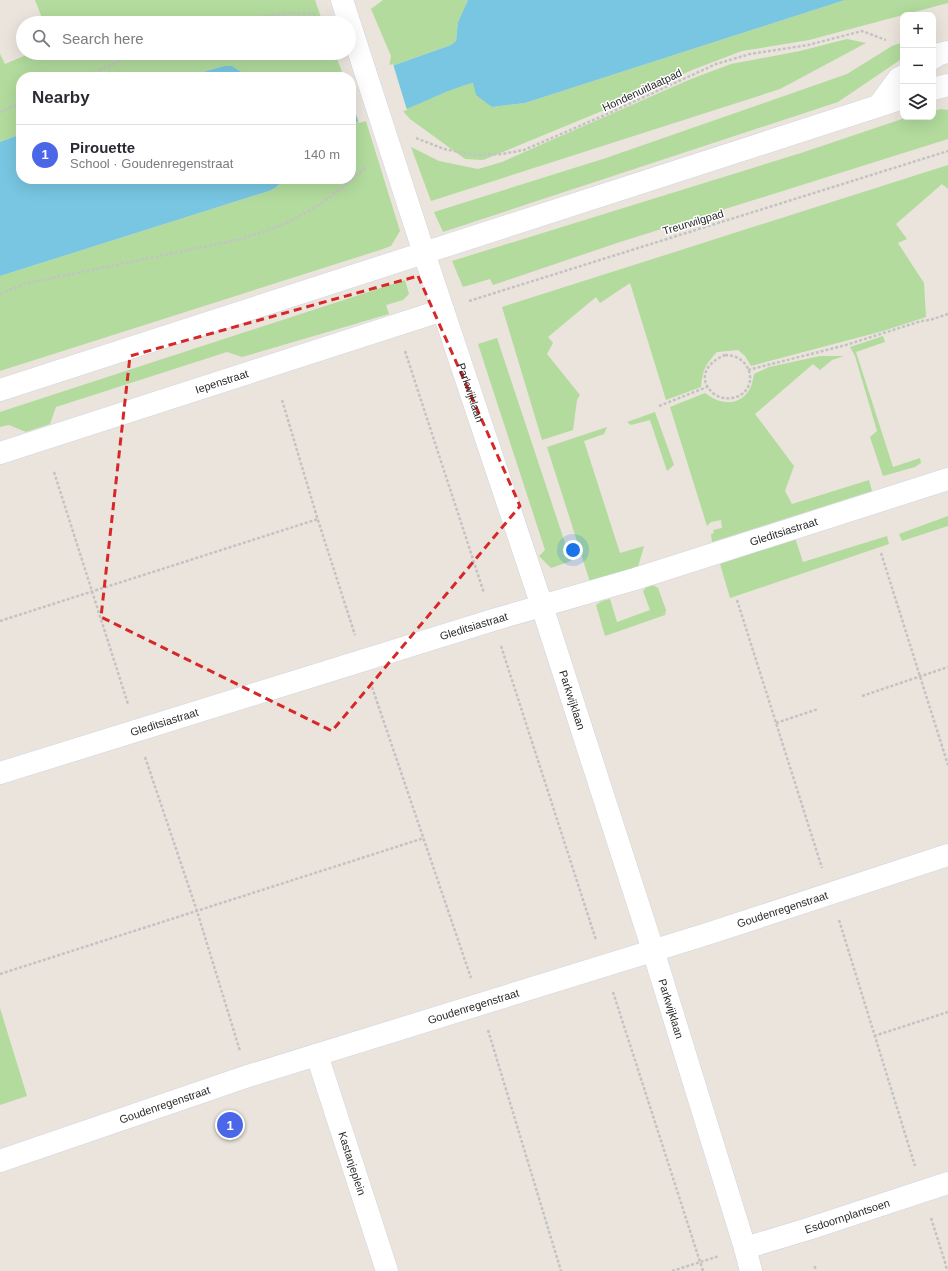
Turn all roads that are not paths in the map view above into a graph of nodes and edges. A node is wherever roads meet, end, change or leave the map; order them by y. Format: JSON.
{"nodes":[{"id":1,"x":342,"y":0,"type":"edge"},
{"id":2,"x":347,"y":16,"type":"edge"},
{"id":3,"x":356,"y":43,"type":"edge"},
{"id":4,"x":948,"y":52,"type":"edge"},
{"id":5,"x":936,"y":56,"type":"edge"},
{"id":6,"x":900,"y":78,"type":"edge"},
{"id":7,"x":900,"y":99,"type":"edge"},
{"id":8,"x":878,"y":105,"type":"junction"},
{"id":9,"x":424,"y":253,"type":"junction"},
{"id":10,"x":443,"y":310,"type":"junction"},
{"id":11,"x":0,"y":390,"type":"edge"},
{"id":12,"x":0,"y":453,"type":"edge"},
{"id":13,"x":948,"y":479,"type":"edge"},
{"id":14,"x":542,"y":606,"type":"junction"},
{"id":15,"x":0,"y":773,"type":"edge"},
{"id":16,"x":948,"y":855,"type":"edge"},
{"id":17,"x":653,"y":950,"type":"junction"},
{"id":18,"x":317,"y":1055,"type":"junction"},
{"id":19,"x":0,"y":1161,"type":"edge"},
{"id":20,"x":948,"y":1183,"type":"edge"},
{"id":21,"x":745,"y":1248,"type":"junction"},
{"id":22,"x":387,"y":1271,"type":"edge"},
{"id":23,"x":751,"y":1271,"type":"edge"}],
"edges":[{"from":1,"to":2,"type":"street","name":"Parkwijklaan"},
{"from":3,"to":9,"type":"street","name":"Parkwijklaan"},
{"from":4,"to":5,"type":"street"},
{"from":6,"to":8,"type":"street"},
{"from":7,"to":8,"type":"street"},
{"from":8,"to":9,"type":"street"},
{"from":9,"to":10,"type":"street","name":"Parkwijklaan"},
{"from":9,"to":11,"type":"street"},
{"from":10,"to":12,"type":"street","name":"Iepenstraat"},
{"from":10,"to":14,"type":"street","name":"Parkwijklaan"},
{"from":13,"to":14,"type":"street","name":"Gleditsiastraat"},
{"from":14,"to":15,"type":"street","name":"Gleditsiastraat"},
{"from":14,"to":17,"type":"street","name":"Parkwijklaan"},
{"from":16,"to":17,"type":"street","name":"Goudenregenstraat"},
{"from":17,"to":18,"type":"street","name":"Goudenregenstraat"},
{"from":17,"to":21,"type":"street","name":"Parkwijklaan"},
{"from":18,"to":19,"type":"street","name":"Goudenregenstraat"},
{"from":18,"to":22,"type":"street","name":"Kastanjeplein"},
{"from":20,"to":21,"type":"street","name":"Esdoornplantsoen"},
{"from":21,"to":23,"type":"street","name":"Parkwijklaan"}]}
